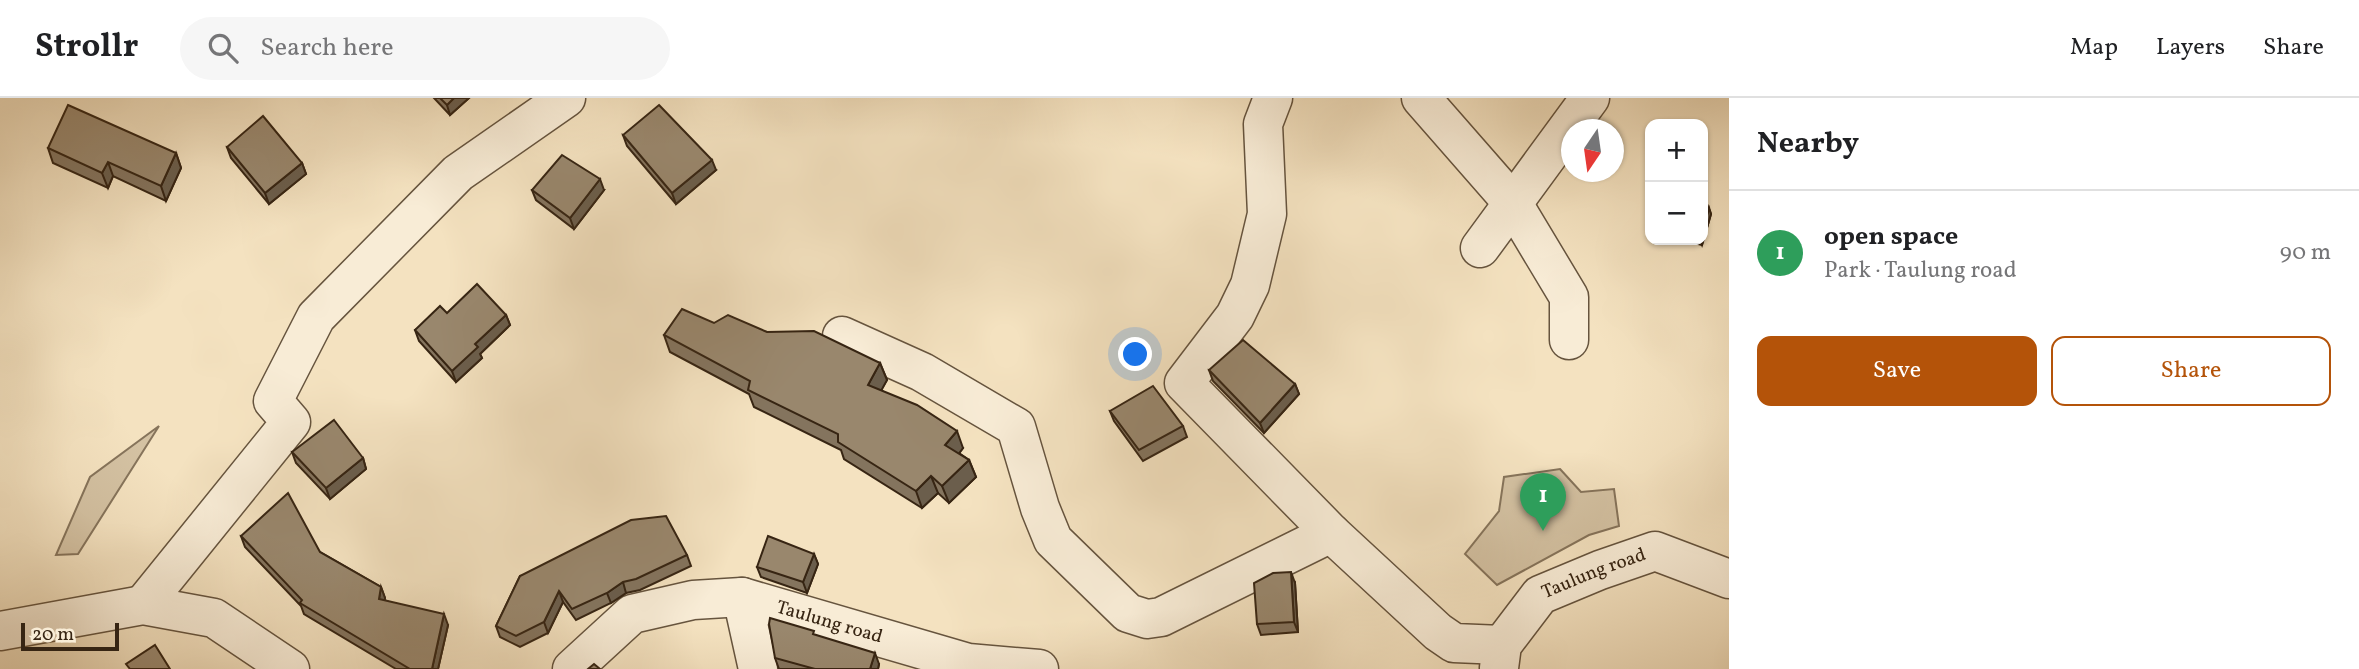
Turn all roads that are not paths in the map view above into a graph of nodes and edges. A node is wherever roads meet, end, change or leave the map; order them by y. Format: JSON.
{"nodes":[{"id":1,"x":566,"y":98,"type":"edge"},
{"id":2,"x":1273,"y":98,"type":"edge"},
{"id":3,"x":1421,"y":98,"type":"edge"},
{"id":4,"x":1590,"y":98,"type":"edge"},
{"id":5,"x":1512,"y":202,"type":"junction"},
{"id":6,"x":1480,"y":248,"type":"dead end"},
{"id":7,"x":842,"y":336,"type":"dead end"},
{"id":8,"x":1569,"y":340,"type":"dead end"},
{"id":9,"x":1331,"y":533,"type":"junction"},
{"id":10,"x":1729,"y":579,"type":"edge"},
{"id":11,"x":742,"y":597,"type":"junction"},
{"id":12,"x":142,"y":605,"type":"junction"},
{"id":13,"x":0,"y":631,"type":"edge"},
{"id":14,"x":1500,"y":657,"type":"edge"},
{"id":15,"x":290,"y":669,"type":"edge"},
{"id":16,"x":572,"y":669,"type":"edge"},
{"id":17,"x":758,"y":669,"type":"edge"},
{"id":18,"x":1039,"y":669,"type":"edge"}],
"edges":[{"from":1,"to":12,"type":"street"},
{"from":2,"to":9,"type":"street"},
{"from":3,"to":5,"type":"street"},
{"from":4,"to":5,"type":"street"},
{"from":5,"to":6,"type":"street"},
{"from":5,"to":8,"type":"street"},
{"from":7,"to":9,"type":"street"},
{"from":9,"to":14,"type":"street"},
{"from":10,"to":14,"type":"street","name":"Taulung road"},
{"from":11,"to":16,"type":"street","name":"Taulung road"},
{"from":11,"to":17,"type":"street"},
{"from":11,"to":18,"type":"street","name":"Taulung road"},
{"from":12,"to":13,"type":"street"},
{"from":12,"to":15,"type":"street"}]}
